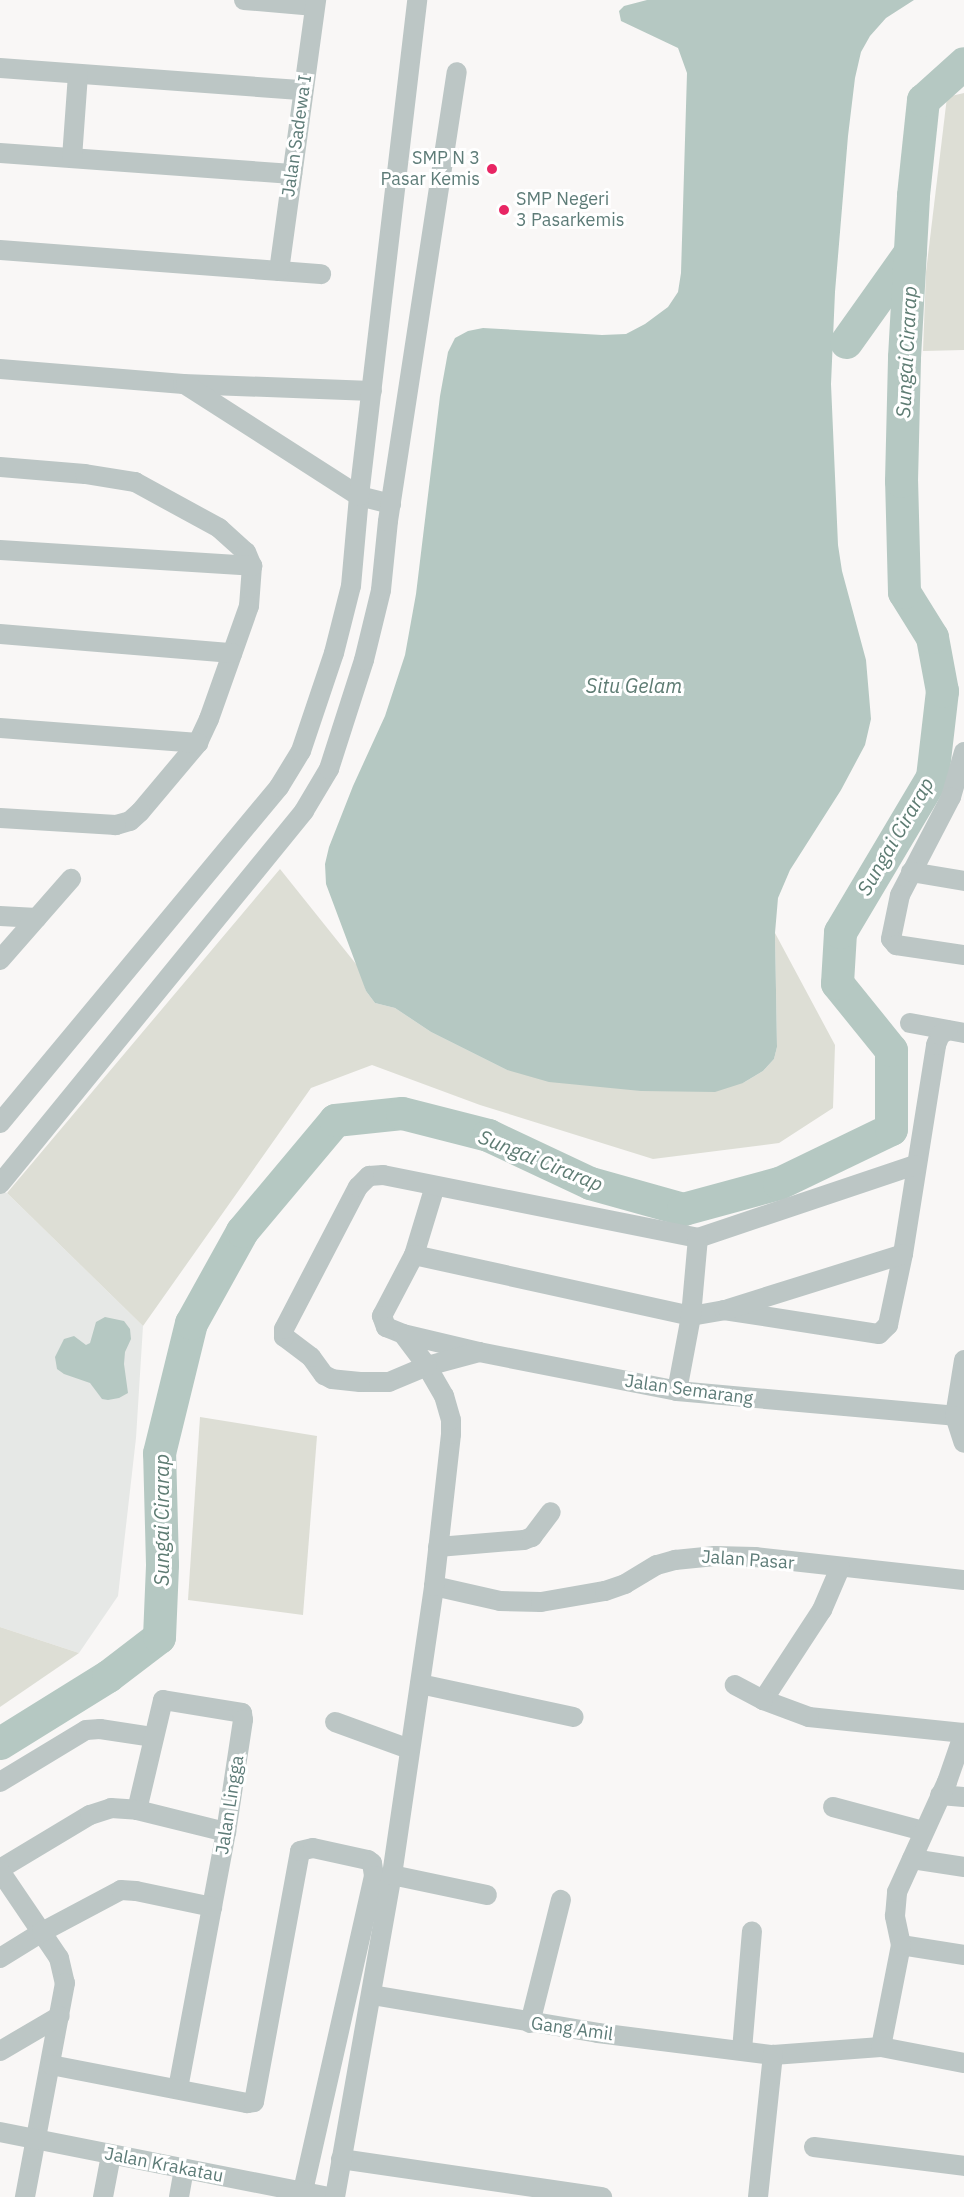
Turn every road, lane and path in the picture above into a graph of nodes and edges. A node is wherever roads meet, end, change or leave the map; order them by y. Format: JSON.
{"nodes":[{"id":1,"x":244,"y":0,"type":"edge"},
{"id":2,"x":417,"y":0,"type":"edge"},
{"id":3,"x":315,"y":3,"type":"edge"},
{"id":4,"x":0,"y":69,"type":"edge"},
{"id":5,"x":457,"y":72,"type":"dead end"},
{"id":6,"x":78,"y":74,"type":"junction"},
{"id":7,"x":303,"y":90,"type":"junction"},
{"id":8,"x":0,"y":153,"type":"edge"},
{"id":9,"x":72,"y":158,"type":"junction"},
{"id":10,"x":292,"y":174,"type":"junction"},
{"id":11,"x":0,"y":250,"type":"edge"},
{"id":12,"x":279,"y":271,"type":"junction"},
{"id":13,"x":321,"y":274,"type":"dead end"},
{"id":14,"x":0,"y":369,"type":"edge"},
{"id":15,"x":183,"y":384,"type":"junction"},
{"id":16,"x":372,"y":391,"type":"junction"},
{"id":17,"x":0,"y":467,"type":"edge"},
{"id":18,"x":375,"y":500,"type":"junction"},
{"id":19,"x":0,"y":550,"type":"edge"},
{"id":20,"x":252,"y":566,"type":"junction"},
{"id":21,"x":0,"y":634,"type":"edge"},
{"id":22,"x":232,"y":653,"type":"junction"},
{"id":23,"x":0,"y":728,"type":"edge"},
{"id":24,"x":198,"y":743,"type":"junction"},
{"id":25,"x":964,"y":752,"type":"edge"},
{"id":26,"x":957,"y":798,"type":"edge"},
{"id":27,"x":0,"y":818,"type":"edge"},
{"id":28,"x":911,"y":873,"type":"junction"},
{"id":29,"x":71,"y":879,"type":"dead end"},
{"id":30,"x":964,"y":880,"type":"edge"},
{"id":31,"x":0,"y":916,"type":"edge"},
{"id":32,"x":37,"y":918,"type":"junction"},
{"id":33,"x":964,"y":955,"type":"edge"},
{"id":34,"x":0,"y":960,"type":"edge"},
{"id":35,"x":910,"y":1023,"type":"dead end"},
{"id":36,"x":956,"y":1031,"type":"edge"},
{"id":37,"x":0,"y":1123,"type":"edge"},
{"id":38,"x":915,"y":1166,"type":"junction"},
{"id":39,"x":0,"y":1184,"type":"edge"},
{"id":40,"x":435,"y":1186,"type":"junction"},
{"id":41,"x":698,"y":1238,"type":"junction"},
{"id":42,"x":903,"y":1254,"type":"junction"},
{"id":43,"x":414,"y":1255,"type":"junction"},
{"id":44,"x":724,"y":1311,"type":"junction"},
{"id":45,"x":691,"y":1316,"type":"junction"},
{"id":46,"x":403,"y":1334,"type":"junction"},
{"id":47,"x":479,"y":1352,"type":"junction"},
{"id":48,"x":964,"y":1360,"type":"edge"},
{"id":49,"x":427,"y":1366,"type":"junction"},
{"id":50,"x":677,"y":1391,"type":"junction"},
{"id":51,"x":955,"y":1416,"type":"junction"},
{"id":52,"x":964,"y":1443,"type":"edge"},
{"id":53,"x":551,"y":1512,"type":"dead end"},
{"id":54,"x":438,"y":1547,"type":"junction"},
{"id":55,"x":840,"y":1568,"type":"junction"},
{"id":56,"x":964,"y":1580,"type":"edge"},
{"id":57,"x":434,"y":1586,"type":"junction"},
{"id":58,"x":420,"y":1684,"type":"junction"},
{"id":59,"x":735,"y":1685,"type":"dead end"},
{"id":60,"x":763,"y":1700,"type":"junction"},
{"id":61,"x":574,"y":1718,"type":"dead end"},
{"id":62,"x":335,"y":1722,"type":"dead end"},
{"id":63,"x":153,"y":1737,"type":"junction"},
{"id":64,"x":408,"y":1749,"type":"junction"},
{"id":65,"x":0,"y":1782,"type":"edge"},
{"id":66,"x":940,"y":1795,"type":"junction"},
{"id":67,"x":964,"y":1797,"type":"edge"},
{"id":68,"x":832,"y":1807,"type":"dead end"},
{"id":69,"x":137,"y":1810,"type":"junction"},
{"id":70,"x":923,"y":1831,"type":"junction"},
{"id":71,"x":226,"y":1832,"type":"junction"},
{"id":72,"x":912,"y":1859,"type":"junction"},
{"id":73,"x":964,"y":1867,"type":"edge"},
{"id":74,"x":0,"y":1870,"type":"edge"},
{"id":75,"x":392,"y":1875,"type":"junction"},
{"id":76,"x":487,"y":1895,"type":"dead end"},
{"id":77,"x":561,"y":1900,"type":"dead end"},
{"id":78,"x":212,"y":1907,"type":"junction"},
{"id":79,"x":752,"y":1931,"type":"dead end"},
{"id":80,"x":42,"y":1932,"type":"junction"},
{"id":81,"x":901,"y":1945,"type":"junction"},
{"id":82,"x":964,"y":1955,"type":"edge"},
{"id":83,"x":0,"y":1958,"type":"edge"},
{"id":84,"x":372,"y":1995,"type":"junction"},
{"id":85,"x":60,"y":2016,"type":"junction"},
{"id":86,"x":530,"y":2023,"type":"junction"},
{"id":87,"x":880,"y":2047,"type":"junction"},
{"id":88,"x":742,"y":2050,"type":"junction"},
{"id":89,"x":0,"y":2051,"type":"edge"},
{"id":90,"x":773,"y":2055,"type":"junction"},
{"id":91,"x":964,"y":2063,"type":"edge"},
{"id":92,"x":51,"y":2065,"type":"junction"},
{"id":93,"x":178,"y":2088,"type":"junction"},
{"id":94,"x":0,"y":2132,"type":"edge"},
{"id":95,"x":36,"y":2139,"type":"junction"},
{"id":96,"x":814,"y":2147,"type":"dead end"},
{"id":97,"x":111,"y":2155,"type":"junction"},
{"id":98,"x":341,"y":2159,"type":"junction"},
{"id":99,"x":964,"y":2166,"type":"edge"},
{"id":100,"x":184,"y":2169,"type":"junction"},
{"id":101,"x":257,"y":2191,"type":"edge"},
{"id":102,"x":303,"y":2192,"type":"junction"},
{"id":103,"x":25,"y":2197,"type":"edge"},
{"id":104,"x":103,"y":2197,"type":"edge"},
{"id":105,"x":179,"y":2197,"type":"edge"},
{"id":106,"x":328,"y":2197,"type":"edge"},
{"id":107,"x":335,"y":2197,"type":"edge"},
{"id":108,"x":602,"y":2197,"type":"edge"},
{"id":109,"x":758,"y":2197,"type":"edge"}],
"edges":[{"from":1,"to":3,"type":"street"},
{"from":2,"to":16,"type":"street"},
{"from":3,"to":7,"type":"street","name":"Jalan Sadewa I"},
{"from":4,"to":6,"type":"street"},
{"from":5,"to":18,"type":"street"},
{"from":6,"to":7,"type":"street"},
{"from":6,"to":9,"type":"street"},
{"from":7,"to":10,"type":"street","name":"Jalan Sadewa I"},
{"from":8,"to":9,"type":"street"},
{"from":9,"to":10,"type":"street"},
{"from":10,"to":12,"type":"street","name":"Jalan Sadewa I"},
{"from":11,"to":12,"type":"street"},
{"from":12,"to":13,"type":"street"},
{"from":14,"to":15,"type":"street"},
{"from":15,"to":16,"type":"street"},
{"from":15,"to":18,"type":"street"},
{"from":16,"to":18,"type":"street"},
{"from":17,"to":20,"type":"street"},
{"from":18,"to":37,"type":"street"},
{"from":18,"to":39,"type":"street"},
{"from":19,"to":20,"type":"street"},
{"from":20,"to":22,"type":"street"},
{"from":21,"to":22,"type":"street"},
{"from":22,"to":24,"type":"street"},
{"from":23,"to":24,"type":"street"},
{"from":24,"to":27,"type":"street"},
{"from":25,"to":26,"type":"street"},
{"from":26,"to":28,"type":"street"},
{"from":28,"to":30,"type":"street"},
{"from":28,"to":33,"type":"street"},
{"from":29,"to":32,"type":"street"},
{"from":31,"to":32,"type":"street"},
{"from":32,"to":34,"type":"street"},
{"from":35,"to":36,"type":"street"},
{"from":36,"to":38,"type":"street"},
{"from":38,"to":41,"type":"street"},
{"from":38,"to":42,"type":"street"},
{"from":40,"to":41,"type":"street"},
{"from":40,"to":43,"type":"street"},
{"from":40,"to":49,"type":"street","name":"Jalan Semarang"},
{"from":41,"to":45,"type":"street"},
{"from":42,"to":44,"type":"street"},
{"from":42,"to":44,"type":"street"},
{"from":43,"to":45,"type":"street"},
{"from":43,"to":46,"type":"street"},
{"from":44,"to":45,"type":"street"},
{"from":45,"to":50,"type":"street"},
{"from":46,"to":47,"type":"street"},
{"from":46,"to":49,"type":"street"},
{"from":47,"to":49,"type":"street","name":"Jalan Semarang"},
{"from":47,"to":50,"type":"street","name":"Jalan Semarang"},
{"from":48,"to":51,"type":"street"},
{"from":49,"to":54,"type":"street"},
{"from":50,"to":51,"type":"street","name":"Jalan Semarang"},
{"from":51,"to":52,"type":"street"},
{"from":53,"to":54,"type":"street"},
{"from":54,"to":57,"type":"street"},
{"from":55,"to":56,"type":"street","name":"Jalan Pasar"},
{"from":55,"to":57,"type":"street","name":"Jalan Pasar"},
{"from":55,"to":60,"type":"street"},
{"from":57,"to":58,"type":"street"},
{"from":58,"to":61,"type":"street"},
{"from":58,"to":64,"type":"street"},
{"from":59,"to":60,"type":"street"},
{"from":60,"to":66,"type":"street"},
{"from":62,"to":64,"type":"street"},
{"from":63,"to":65,"type":"street"},
{"from":63,"to":69,"type":"street","name":"Jalan Lingga"},
{"from":63,"to":71,"type":"street","name":"Jalan Lingga"},
{"from":64,"to":75,"type":"street"},
{"from":66,"to":67,"type":"street"},
{"from":66,"to":70,"type":"street"},
{"from":68,"to":70,"type":"street"},
{"from":69,"to":71,"type":"street"},
{"from":69,"to":74,"type":"street"},
{"from":70,"to":72,"type":"street"},
{"from":71,"to":78,"type":"street","name":"Jalan Lingga"},
{"from":72,"to":73,"type":"street"},
{"from":72,"to":81,"type":"street"},
{"from":74,"to":80,"type":"street"},
{"from":75,"to":76,"type":"street"},
{"from":75,"to":84,"type":"street"},
{"from":77,"to":86,"type":"street"},
{"from":78,"to":80,"type":"street"},
{"from":78,"to":93,"type":"street","name":"Jalan Lingga"},
{"from":79,"to":88,"type":"street"},
{"from":80,"to":83,"type":"street"},
{"from":80,"to":85,"type":"street"},
{"from":81,"to":82,"type":"street"},
{"from":81,"to":87,"type":"street"},
{"from":84,"to":86,"type":"street","name":"Gang Amil"},
{"from":84,"to":98,"type":"street"},
{"from":85,"to":89,"type":"street"},
{"from":85,"to":92,"type":"street"},
{"from":86,"to":88,"type":"street","name":"Gang Amil"},
{"from":87,"to":90,"type":"street","name":"Gang Amil"},
{"from":87,"to":91,"type":"street","name":"Gang Amil"},
{"from":88,"to":90,"type":"street","name":"Gang Amil"},
{"from":90,"to":109,"type":"street"},
{"from":92,"to":93,"type":"street"},
{"from":92,"to":95,"type":"street"},
{"from":93,"to":102,"type":"street"},
{"from":94,"to":95,"type":"street","name":"Jalan Krakatau"},
{"from":95,"to":97,"type":"street","name":"Jalan Krakatau"},
{"from":95,"to":103,"type":"street"},
{"from":96,"to":99,"type":"street"},
{"from":97,"to":100,"type":"street","name":"Jalan Krakatau"},
{"from":97,"to":104,"type":"street"},
{"from":98,"to":107,"type":"street"},
{"from":98,"to":108,"type":"street"},
{"from":100,"to":101,"type":"street","name":"Jalan Krakatau"},
{"from":100,"to":105,"type":"street"},
{"from":101,"to":102,"type":"street","name":"Jalan Krakatau"},
{"from":102,"to":106,"type":"street","name":"Jalan Krakatau"}]}
